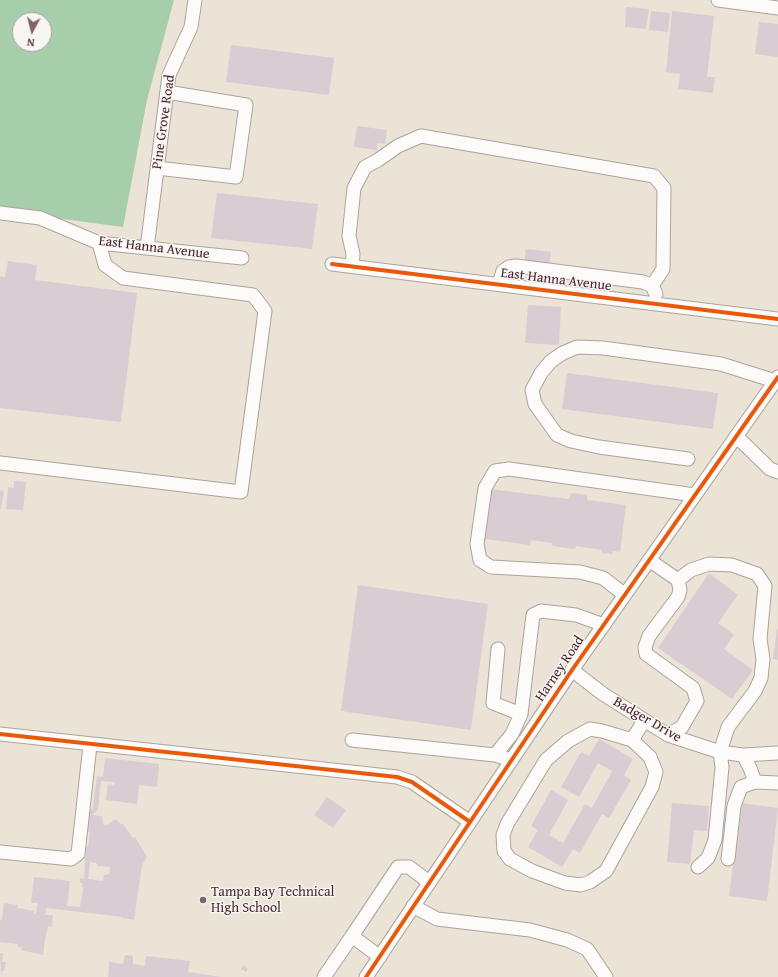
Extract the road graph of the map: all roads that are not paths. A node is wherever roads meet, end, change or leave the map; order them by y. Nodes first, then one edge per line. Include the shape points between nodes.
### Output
1 (195, 0) edge
2 (718, 0) edge
3 (778, 8) edge
4 (167, 92) junction
5 (157, 168) junction
6 (0, 213) edge
7 (99, 243) junction
8 (147, 248) junction
9 (242, 258) dead end
10 (332, 264) dead end
11 (352, 266) junction
12 (499, 284) junction
13 (652, 286) junction
14 (657, 304) junction
15 (778, 318) edge
16 (776, 379) edge
17 (736, 436) junction
18 (688, 459) dead end
19 (0, 463) edge
20 (778, 472) edge
21 (695, 495) junction
22 (649, 560) junction
23 (678, 580) junction
24 (625, 595) junction
25 (604, 625) junction
26 (498, 648) dead end
27 (572, 670) junction
28 (521, 714) junction
29 (644, 721) junction
30 (0, 734) edge
31 (668, 735) junction
32 (352, 740) dead end
33 (632, 740) junction
34 (90, 745) junction
35 (720, 752) junction
36 (778, 753) edge
37 (495, 755) junction
38 (743, 755) junction
39 (512, 760) junction
40 (755, 782) junction
41 (778, 783) edge
42 (470, 822) junction
43 (0, 852) edge
44 (728, 859) dead end
45 (698, 867) dead end
46 (429, 882) junction
47 (413, 906) junction
48 (352, 936) junction
49 (380, 956) junction
50 (324, 977) edge
51 (366, 977) edge
52 (606, 977) edge

1 - 4 street, Pine Grove Road via 191,27 169,75
2 - 3 street
4 - 5 street, Pine Grove Road
4 - 5 street via 246,105 236,177
5 - 8 street, Pine Grove Road
6 - 7 street, East Hanna Avenue via 40,218
7 - 8 street, East Hanna Avenue
7 - 19 street via 105,265 123,278 253,295 265,311 240,492
8 - 9 street, East Hanna Avenue
10 - 11 street, East Hanna Avenue
11 - 12 street, East Hanna Avenue
11 - 13 street via 353,254 349,236 354,188 365,167 398,146 421,136 654,176 664,188 663,269
12 - 13 street via 500,276 509,267 516,266 638,281
12 - 14 street, East Hanna Avenue
13 - 14 street via 656,292
14 - 15 street, East Hanna Avenue
16 - 17 street, Harney Road
16 - 18 street via 720,364 603,348 577,347 551,361 541,372 532,390 535,404 557,435 599,447
17 - 20 street via 770,469
17 - 21 street, Harney Road
21 - 22 street, Harney Road
21 - 24 street via 509,469 495,471 485,488 477,544 480,560 491,567 580,572 603,578
22 - 23 street
22 - 24 street, Harney Road
23 - 31 street via 678,597 649,636 645,647 646,654 693,688 697,701 682,727
23 - 35 street via 691,570 710,564 732,565 757,574 765,586 760,639 763,659 761,678 755,691 728,728
24 - 25 street, Harney Road
25 - 27 street, Harney Road
25 - 28 street via 576,615 542,611 533,615
26 - 28 street via 493,703
27 - 29 street, Badger Drive
27 - 39 street, Harney Road
28 - 37 street via 512,734
29 - 31 street, Badger Drive
29 - 33 street
30 - 34 street
31 - 35 street, Badger Drive
32 - 37 street
33 - 33 street via 590,729 568,741 546,760 507,824 503,835 504,851 510,859 532,871 565,883 581,885 606,871 652,787 656,772 650,757
34 - 42 street via 396,777 412,782
34 - 43 street via 78,854 71,860
35 - 38 street, Badger Drive
35 - 45 street via 722,767 715,840 708,858
36 - 38 street, Badger Drive
37 - 39 street
38 - 40 street
39 - 42 street, Harney Road
40 - 41 street
40 - 44 street via 742,787 734,806
42 - 46 street, Harney Road
46 - 47 street, Harney Road
46 - 48 street via 409,867 398,867
47 - 49 street, Harney Road
47 - 52 street via 437,919 530,930 567,940 587,949
48 - 49 street
48 - 50 street
49 - 51 street, Harney Road

